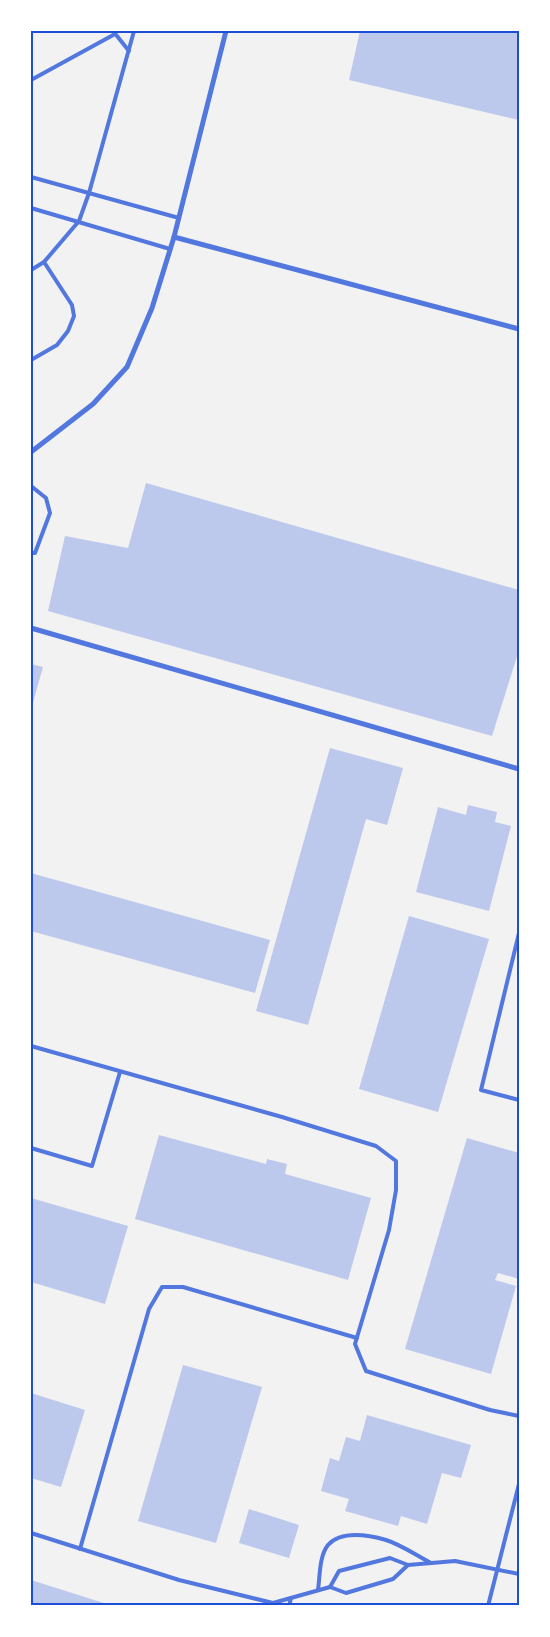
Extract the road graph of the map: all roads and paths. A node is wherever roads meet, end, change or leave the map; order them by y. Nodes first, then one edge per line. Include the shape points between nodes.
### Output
1 (134, 31) edge
2 (226, 31) edge
3 (114, 32) edge
4 (129, 51) junction
5 (31, 80) edge
6 (31, 177) edge
7 (89, 193) junction
8 (31, 208) edge
9 (179, 218) junction
10 (78, 222) junction
11 (174, 237) junction
12 (170, 249) junction
13 (44, 262) junction
14 (31, 270) edge
15 (519, 329) edge
16 (31, 360) edge
17 (31, 452) edge
18 (31, 486) edge
19 (31, 553) edge
20 (31, 628) edge
21 (519, 769) edge
22 (519, 933) edge
23 (31, 1046) edge
24 (120, 1072) junction
25 (519, 1100) edge
26 (31, 1148) edge
27 (357, 1338) junction
28 (519, 1416) edge
29 (519, 1484) edge
30 (31, 1533) edge
31 (80, 1548) junction
32 (431, 1563) junction
33 (408, 1565) junction
34 (498, 1569) junction
35 (519, 1574) edge
36 (330, 1587) junction
37 (318, 1590) junction
38 (291, 1598) junction
39 (289, 1606) edge
40 (488, 1606) edge

1 - 4 lane
2 - 9 street
3 - 4 lane
3 - 5 lane
4 - 7 lane
6 - 7 lane
7 - 9 lane
7 - 10 lane
8 - 10 lane
9 - 11 street
10 - 12 lane
10 - 13 lane
11 - 12 street
11 - 15 street
12 - 17 street via 152,308 127,367 93,404
13 - 14 lane
13 - 16 lane via 72,304 74,316 68,331 56,345
18 - 19 lane via 46,498 50,513 35,553
20 - 21 street
22 - 25 lane via 481,1090
23 - 24 lane
24 - 26 lane via 92,1166
24 - 27 lane via 376,1146 396,1161 396,1190 389,1230
27 - 28 lane via 355,1344 366,1371
27 - 31 lane via 183,1286 162,1287 150,1309
29 - 34 lane
30 - 31 lane
31 - 38 lane via 180,1580 272,1603
32 - 33 lane
32 - 34 lane via 455,1560
32 - 37 lane via 387,1540 359,1535 340,1537 328,1545 322,1556
33 - 36 lane via 393,1579 346,1593
33 - 36 lane via 390,1558 339,1571
34 - 35 lane
34 - 40 lane
36 - 37 lane
37 - 38 lane
38 - 39 lane

